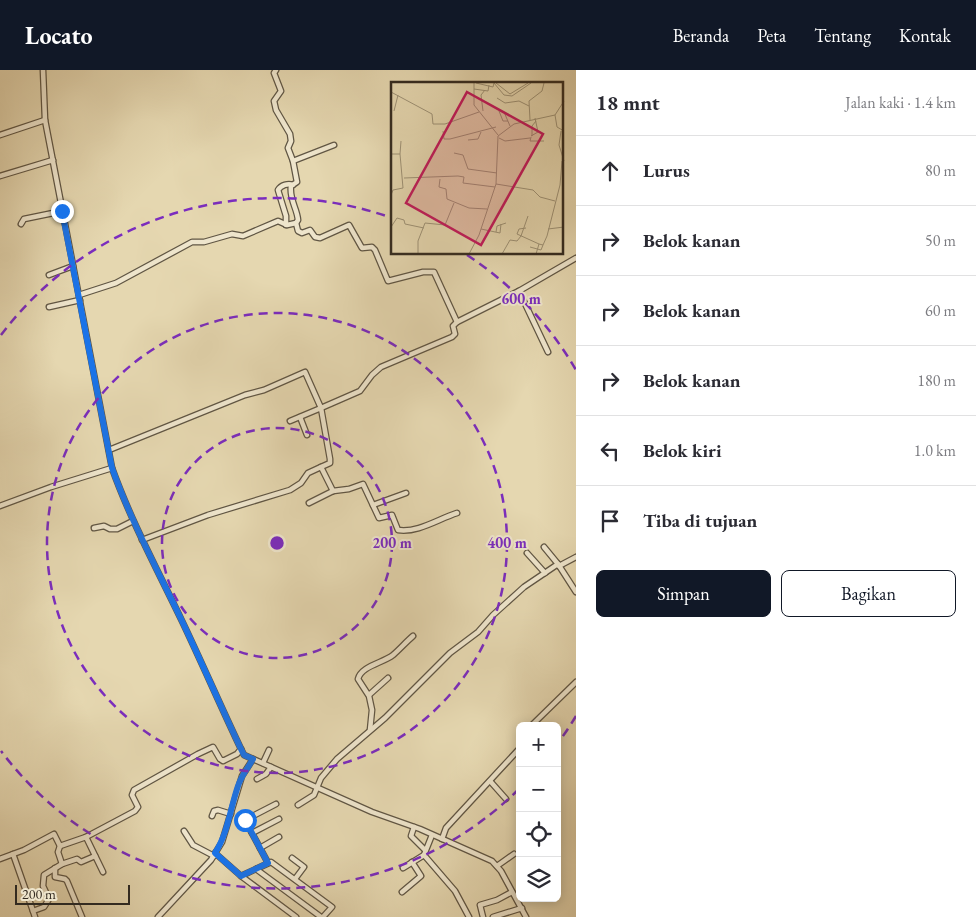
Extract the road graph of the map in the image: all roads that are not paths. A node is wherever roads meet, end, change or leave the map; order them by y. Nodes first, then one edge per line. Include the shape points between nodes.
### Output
1 (42, 70) edge
2 (276, 70) edge
3 (45, 120) junction
4 (0, 135) edge
5 (334, 145) dead end
6 (53, 160) junction
7 (293, 161) junction
8 (0, 176) edge
9 (294, 185) junction
10 (62, 211) junction
11 (296, 223) junction
12 (21, 224) dead end
13 (286, 225) junction
14 (576, 258) edge
15 (73, 266) junction
16 (49, 276) dead end
17 (519, 291) junction
18 (80, 297) junction
19 (49, 307) dead end
20 (457, 322) junction
21 (548, 352) dead end
22 (321, 408) junction
23 (300, 417) junction
24 (290, 421) dead end
25 (307, 435) dead end
26 (109, 450) junction
27 (321, 467) junction
28 (112, 468) junction
29 (333, 491) junction
30 (406, 493) dead end
31 (309, 503) dead end
32 (373, 505) junction
33 (0, 506) edge
34 (458, 513) dead end
35 (134, 521) junction
36 (94, 528) dead end
37 (142, 540) junction
38 (544, 547) dead end
39 (527, 553) dead end
40 (576, 557) edge
41 (558, 565) junction
42 (546, 573) junction
43 (576, 592) edge
44 (413, 636) dead end
45 (388, 678) dead end
46 (576, 682) edge
47 (368, 695) junction
48 (536, 722) edge
49 (370, 730) junction
50 (241, 749) junction
51 (269, 750) dead end
52 (516, 752) edge
53 (253, 759) junction
54 (263, 763) junction
55 (271, 767) junction
56 (257, 779) dead end
57 (490, 781) junction
58 (317, 788) junction
59 (506, 799) dead end
60 (276, 804) dead end
61 (298, 806) dead end
62 (230, 814) junction
63 (212, 816) dead end
64 (279, 819) dead end
65 (414, 827) junction
66 (184, 831) dead end
67 (252, 833) junction
68 (432, 835) junction
69 (86, 837) junction
70 (279, 837) dead end
71 (442, 839) junction
72 (60, 846) junction
73 (260, 848) junction
74 (424, 852) junction
75 (12, 854) junction
76 (514, 854) dead end
77 (214, 855) junction
78 (95, 856) junction
79 (292, 858) dead end
80 (0, 859) edge
81 (412, 862) junction
82 (268, 863) junction
83 (62, 864) junction
84 (430, 864) junction
85 (497, 866) junction
86 (55, 868) junction
87 (403, 868) dead end
88 (256, 869) junction
89 (103, 872) dead end
90 (420, 872) junction
91 (241, 876) junction
92 (295, 879) junction
93 (402, 892) dead end
94 (512, 892) junction
95 (522, 908) junction
96 (286, 909) junction
97 (33, 911) junction
98 (35, 917) edge
99 (82, 917) edge
100 (158, 917) edge
101 (291, 917) edge
102 (296, 917) edge
103 (322, 917) edge
104 (469, 917) edge
105 (483, 917) edge
106 (493, 917) edge
107 (526, 917) edge

1 - 3 street
2 - 7 street via 274,73 281,91 274,101 290,134 288,148
3 - 4 street
3 - 6 street
5 - 7 street
6 - 8 street
6 - 10 street
7 - 9 street via 297,180
9 - 11 street via 290,196 298,213
9 - 13 street via 285,184 278,190
10 - 12 street via 24,219
10 - 15 street
11 - 13 street
11 - 20 street via 298,232 310,230 317,238 350,225 362,248 372,247 375,250 388,281 434,272
13 - 18 street via 278,222 243,236 232,234 192,242 116,283
14 - 17 street
15 - 16 street
15 - 18 street
17 - 20 street
17 - 21 street
18 - 19 street
18 - 26 street
20 - 22 street via 453,326 455,334 452,337 381,368 360,391
22 - 23 street
22 - 26 street via 306,372
22 - 27 street via 330,463
23 - 24 street
23 - 25 street
26 - 28 street
27 - 29 street
27 - 37 street via 308,473 290,490 208,515
28 - 33 street
28 - 35 street
29 - 31 street
29 - 32 street via 362,483
30 - 32 street
32 - 34 street via 379,518 391,515 397,530 405,532
35 - 36 street via 118,529
35 - 37 street
37 - 50 street
38 - 41 street
39 - 42 street
40 - 41 street
41 - 42 street
41 - 43 street
42 - 49 street via 524,587 478,632 450,653
44 - 47 street via 391,656 360,673 358,679
45 - 47 street
46 - 48 street
47 - 49 street via 372,710
49 - 58 street via 337,759
50 - 53 street via 244,755
50 - 69 street via 223,761 211,747 141,785 132,793 138,809
51 - 54 street
52 - 57 street
53 - 54 street
53 - 62 street via 242,776
54 - 55 street
55 - 56 street
55 - 58 street
57 - 59 street
57 - 71 street via 446,828
58 - 61 street via 314,795
58 - 65 street
60 - 67 street via 245,820
62 - 63 street via 218,810
62 - 77 street via 222,842
64 - 67 street
65 - 68 street
65 - 74 street via 411,836
66 - 77 street via 193,845
67 - 73 street
68 - 71 street
68 - 74 street
69 - 72 street
69 - 78 street
70 - 73 street
71 - 85 street
72 - 75 street via 54,834
72 - 83 street via 58,852
73 - 82 street
74 - 81 street
74 - 84 street
75 - 80 street
75 - 97 street
76 - 85 street
77 - 91 street
77 - 100 street
78 - 83 street via 81,862 77,859
78 - 89 street
79 - 92 street via 304,868
81 - 87 street
81 - 90 street
82 - 88 street
82 - 92 street via 273,863
83 - 86 street
84 - 90 street
84 - 104 street via 455,891
85 - 94 street
86 - 97 street via 43,879 48,903
86 - 99 street via 55,877 65,879
88 - 91 street
88 - 103 street
90 - 93 street via 422,875
91 - 96 street
92 - 103 street via 332,907
94 - 95 street
94 - 105 street via 480,905
95 - 106 street
95 - 107 street
96 - 101 street
96 - 102 street
97 - 98 street

